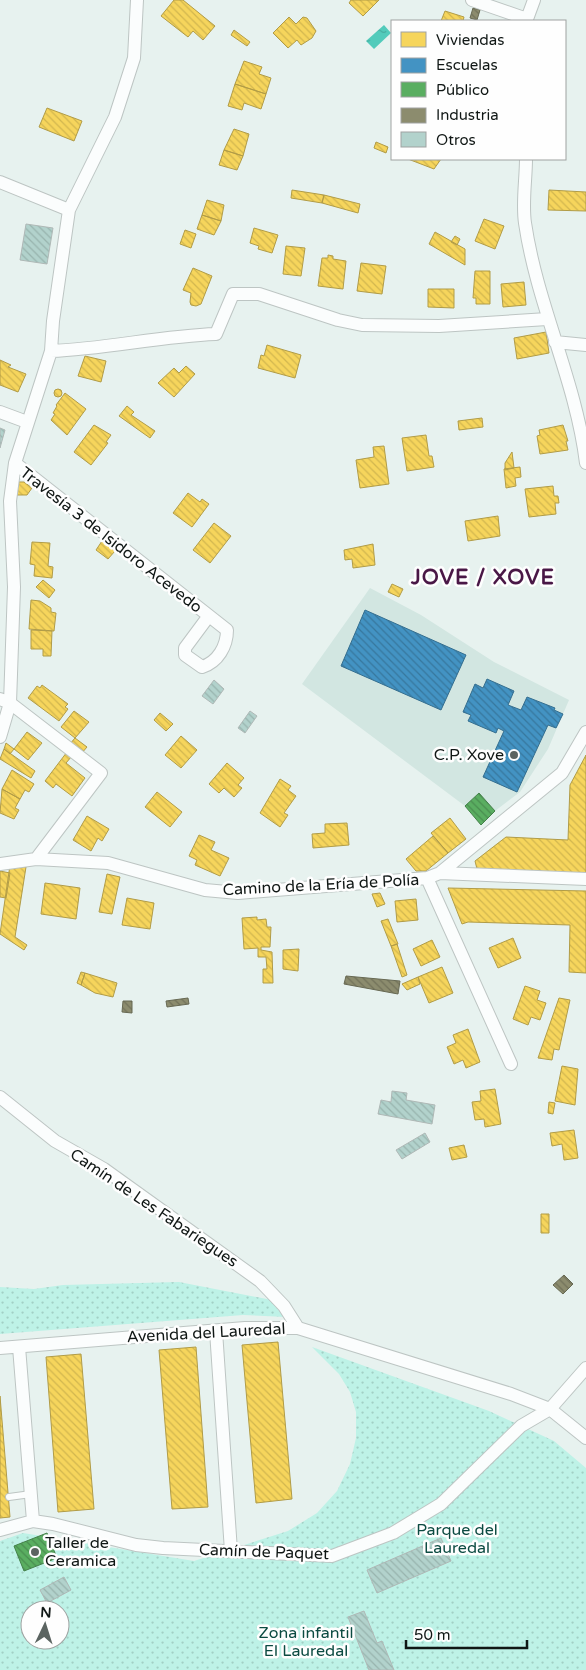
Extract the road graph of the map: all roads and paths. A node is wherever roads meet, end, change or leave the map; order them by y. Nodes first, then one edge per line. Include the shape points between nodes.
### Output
1 (138, 0) edge
2 (472, 0) edge
3 (534, 0) edge
4 (527, 20) edge
5 (526, 160) edge
6 (0, 182) edge
7 (69, 210) junction
8 (547, 319) junction
9 (555, 342) junction
10 (586, 345) edge
11 (51, 351) junction
12 (0, 412) edge
13 (27, 422) junction
14 (586, 463) edge
15 (15, 464) junction
16 (208, 617) dead end
17 (5, 701) edge
18 (586, 732) edge
19 (0, 737) edge
20 (36, 859) junction
21 (0, 864) edge
22 (440, 873) junction
23 (427, 878) junction
24 (586, 880) edge
25 (511, 1064) dead end
26 (0, 1097) edge
27 (298, 1328) junction
28 (216, 1331) junction
29 (19, 1347) junction
30 (0, 1348) edge
31 (586, 1368) edge
32 (550, 1409) junction
33 (586, 1438) edge
34 (30, 1494) junction
35 (9, 1497) dead end
36 (33, 1521) junction
37 (0, 1530) edge
38 (231, 1552) junction

1 - 7 street via 134,58 115,117
2 - 4 street
3 - 4 street
5 - 8 street via 524,222
6 - 7 street
7 - 11 street
8 - 9 street
8 - 11 street via 439,326 362,325 259,294 233,294 216,334
9 - 10 street
9 - 14 street via 573,398
11 - 13 street
12 - 13 street
13 - 15 street
15 - 16 street, Travesía 3 de Isidoro Acevedo
15 - 17 street via 10,501 14,588
17 - 19 street
17 - 20 street via 100,772
18 - 22 street, Camino de la Ería de Polía via 562,773
20 - 21 street, Camino de la Ería de Polía
20 - 23 street, Camino de la Ería de Polía via 108,863 205,890 238,893
22 - 23 street, Camino de la Ería de Polía
22 - 24 street
23 - 25 street
26 - 27 street, Camín de Les Fabariegues via 55,1141 104,1169 260,1280 284,1306
27 - 28 street, Avenida del Lauredal
27 - 32 street, Avenida del Lauredal
28 - 29 street, Avenida del Lauredal
28 - 38 street
29 - 30 street, Avenida del Lauredal
29 - 34 street
31 - 32 street, Camín de Paquet
32 - 33 street, Avenida del Lauredal
32 - 38 street, Camín de Paquet via 521,1426 441,1504 393,1533 332,1556
34 - 35 lane
34 - 36 street
36 - 37 street, Camín de Paquet
36 - 38 street, Camín de Paquet via 136,1545

